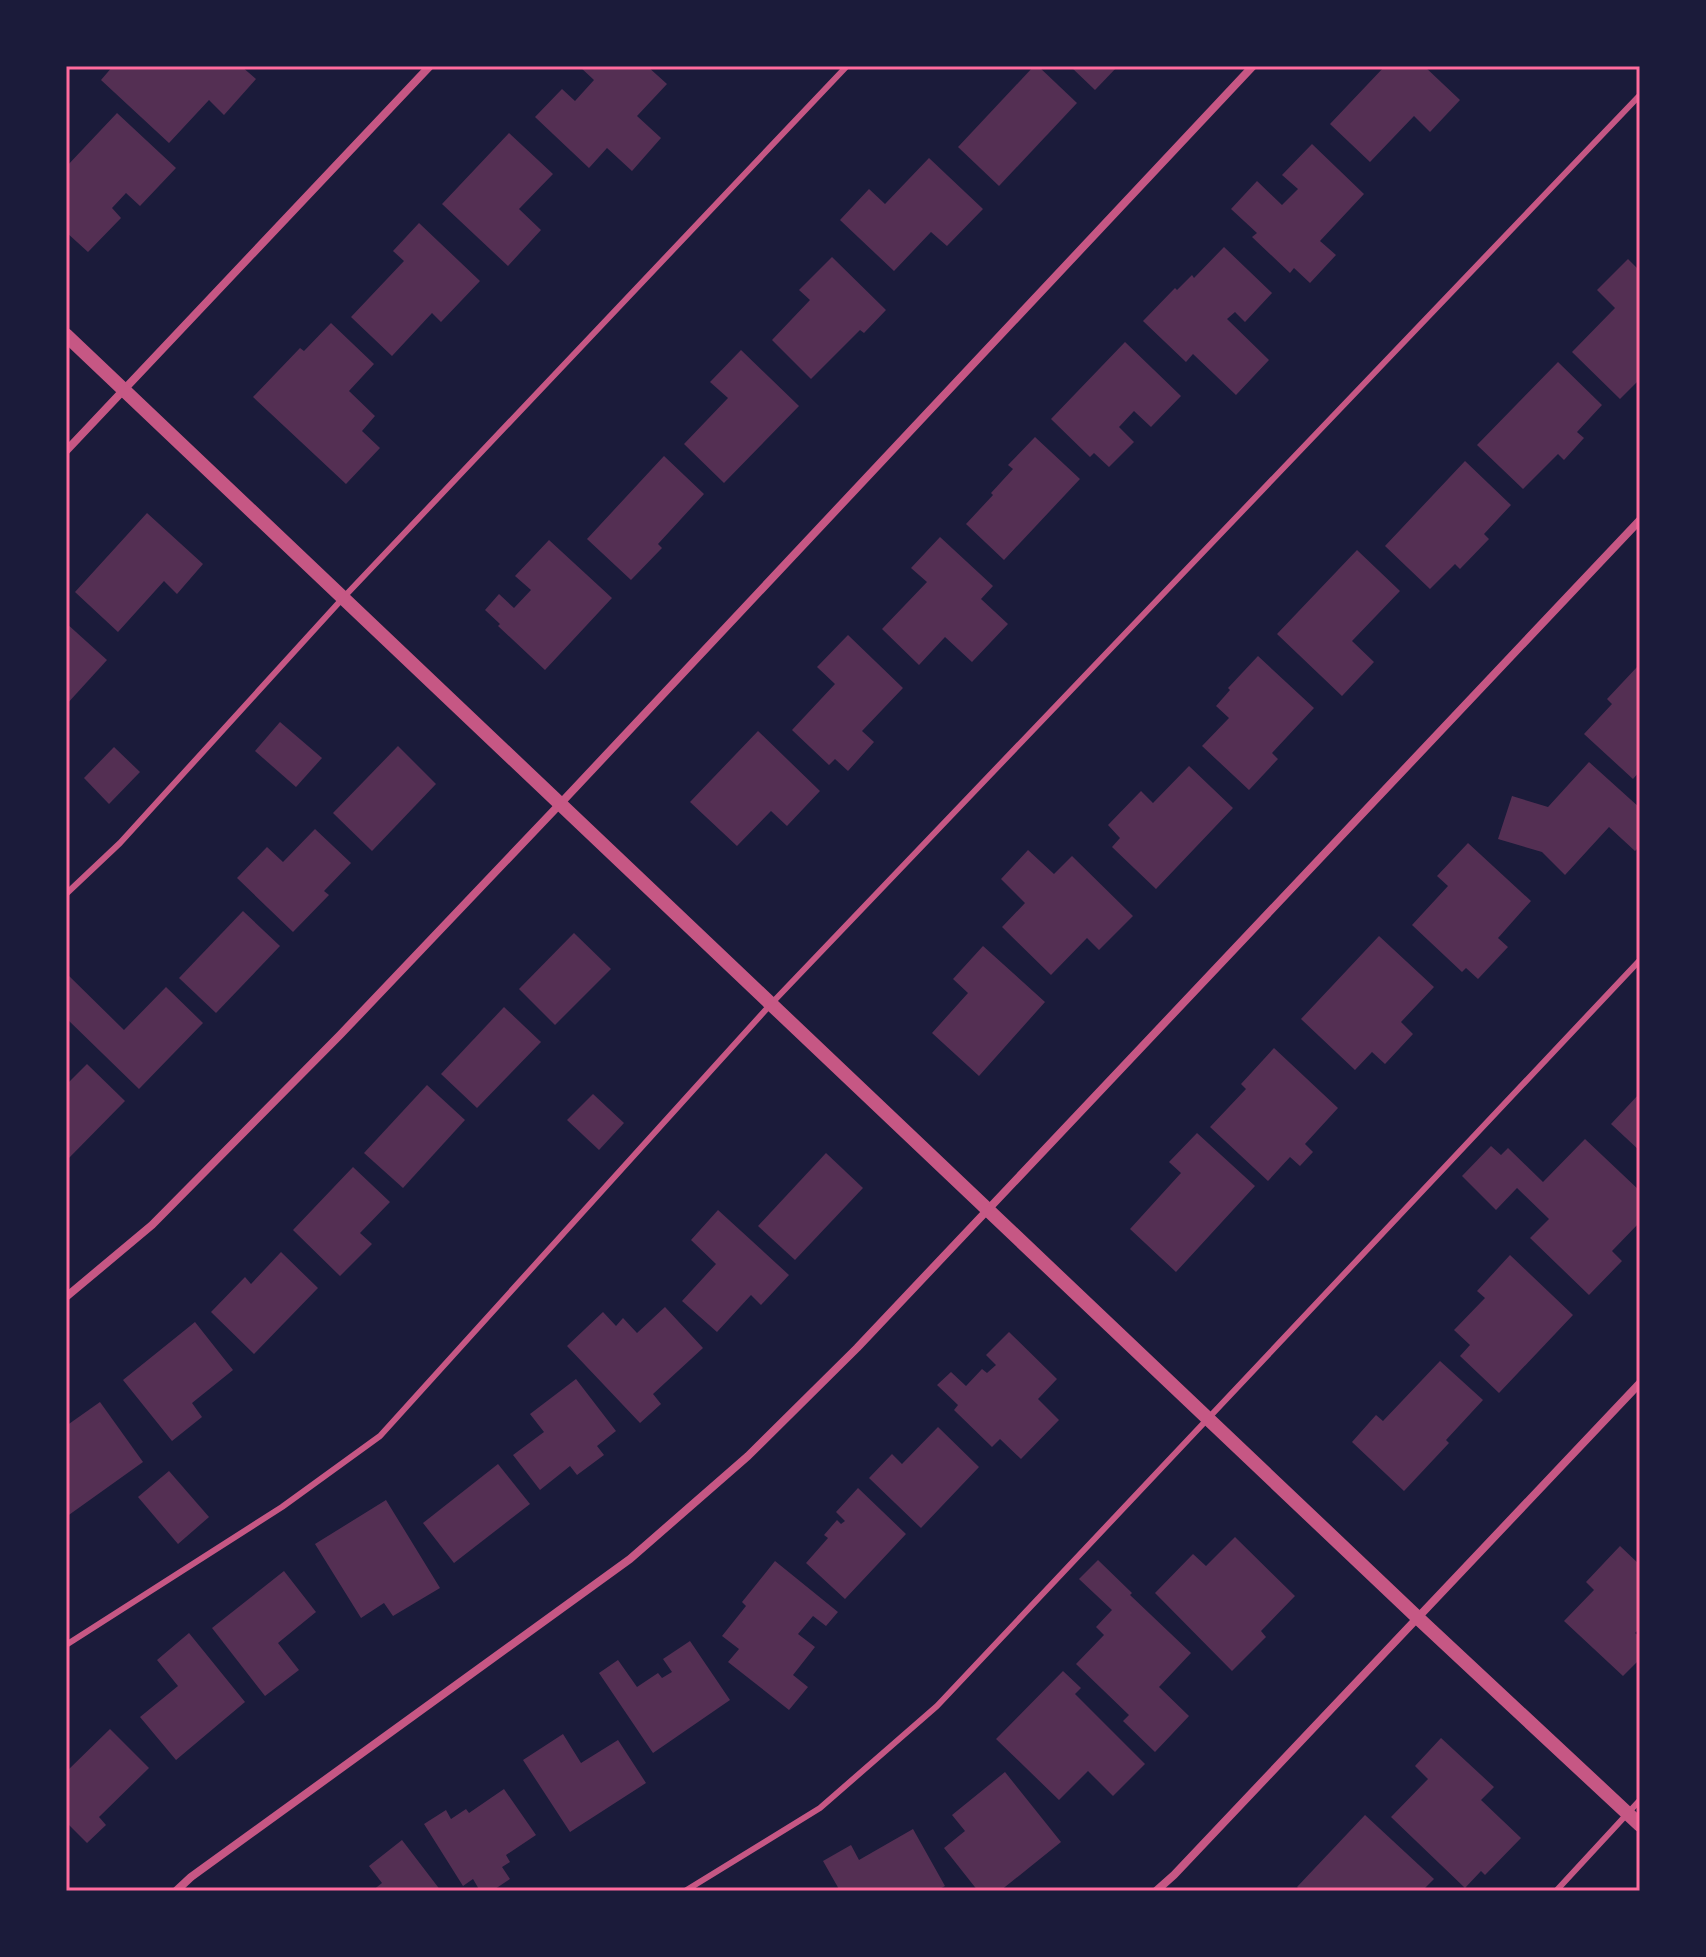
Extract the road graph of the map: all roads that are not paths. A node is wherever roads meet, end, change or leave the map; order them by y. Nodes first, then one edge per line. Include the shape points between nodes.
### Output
1 (430, 66) edge
2 (847, 66) edge
3 (1253, 66) edge
4 (1640, 95) edge
5 (66, 335) edge
6 (123, 390) junction
7 (66, 451) edge
8 (1640, 520) edge
9 (343, 598) junction
10 (560, 804) junction
11 (66, 894) edge
12 (1640, 960) edge
13 (771, 1004) junction
14 (988, 1209) junction
15 (66, 1297) edge
16 (1640, 1383) edge
17 (1208, 1418) junction
18 (1418, 1618) junction
19 (66, 1645) edge
20 (1640, 1800) edge
21 (1627, 1814) junction
22 (1640, 1825) edge
23 (176, 1891) edge
24 (685, 1891) edge
25 (1156, 1891) edge
26 (1556, 1891) edge

1 - 6 street
2 - 9 lane
3 - 10 street
4 - 13 lane
5 - 6 street
6 - 7 street
6 - 9 street
8 - 14 street
9 - 10 street
9 - 11 lane via 120,843
10 - 13 street
10 - 15 street via 152,1225
12 - 17 lane
13 - 14 street
13 - 19 lane via 380,1436 282,1507
14 - 17 street
14 - 23 street via 748,1456 630,1559
16 - 18 street
17 - 18 street
17 - 24 lane via 937,1706 820,1808
18 - 21 street
18 - 25 street
20 - 21 lane
21 - 22 street
21 - 26 lane

